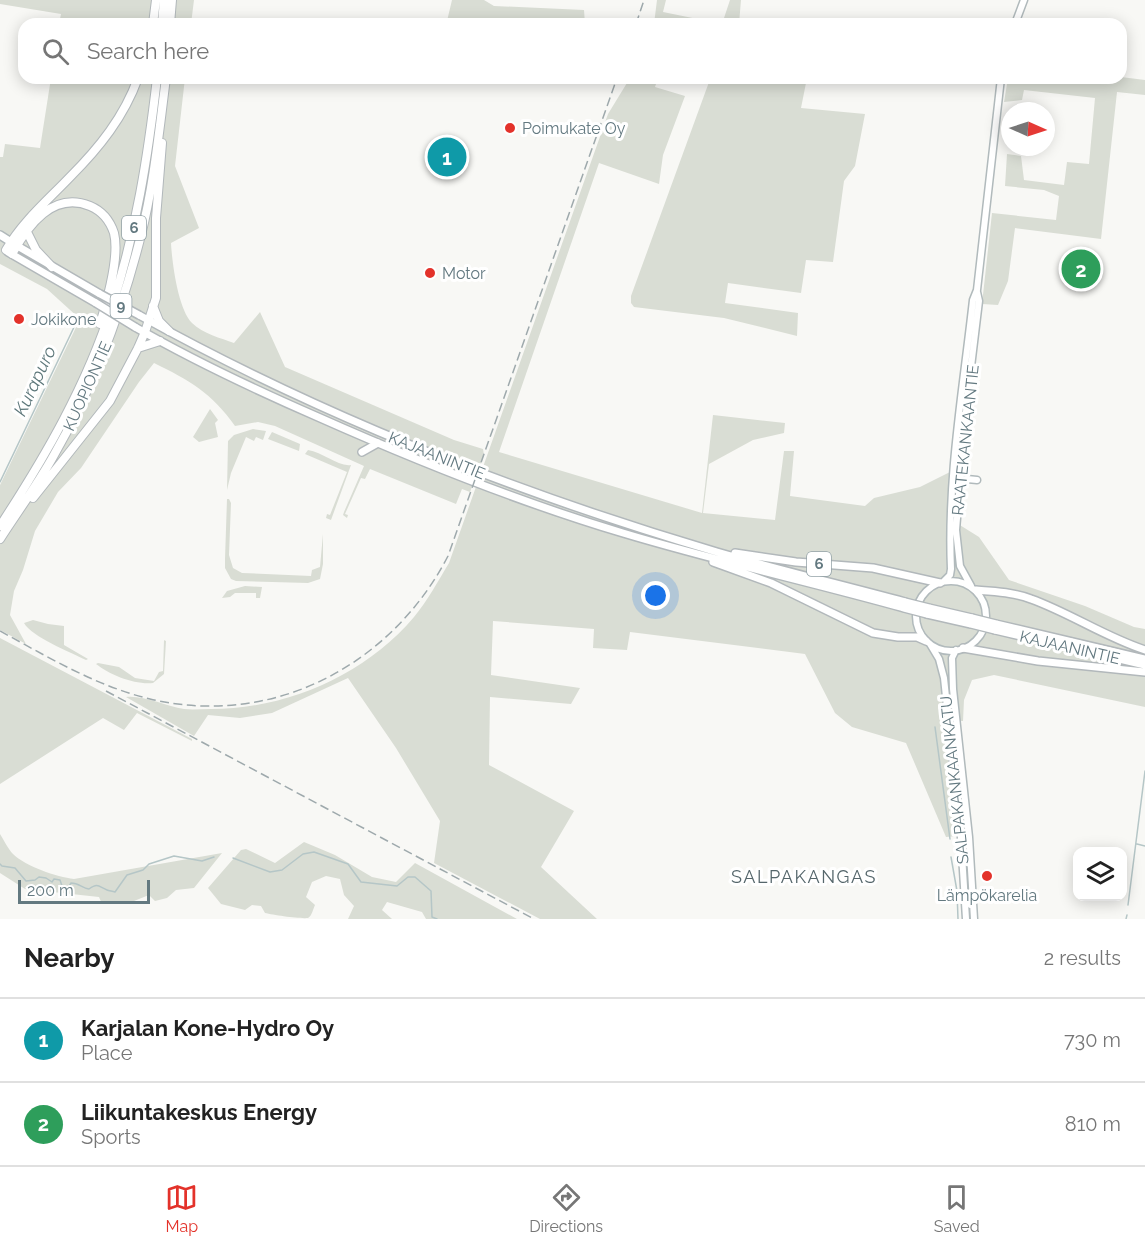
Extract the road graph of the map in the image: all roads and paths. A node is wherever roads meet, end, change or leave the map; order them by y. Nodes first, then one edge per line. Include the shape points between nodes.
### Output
1 (156, 0) edge
2 (164, 0) edge
3 (172, 0) edge
4 (1024, 0) edge
5 (154, 18) edge
6 (162, 18) edge
7 (170, 18) edge
8 (1017, 18) edge
9 (135, 84) edge
10 (156, 84) edge
11 (165, 84) edge
12 (166, 84) edge
13 (1000, 84) edge
14 (27, 232) junction
15 (0, 235) edge
16 (14, 244) junction
17 (6, 251) edge
18 (52, 267) junction
19 (977, 290) junction
20 (153, 306) junction
21 (147, 320) junction
22 (169, 331) junction
23 (145, 332) junction
24 (160, 340) junction
25 (138, 348) junction
26 (86, 371) junction
27 (378, 443) junction
28 (362, 452) dead end
29 (977, 480) dead end
30 (959, 484) junction
31 (17, 514) junction
32 (0, 525) edge
33 (0, 539) edge
34 (698, 545) junction
35 (689, 551) junction
36 (942, 582) junction
37 (974, 588) junction
38 (905, 605) junction
39 (995, 627) junction
40 (928, 643) junction
41 (960, 649) junction
42 (1145, 650) edge
43 (1145, 659) edge
44 (1145, 665) edge
45 (1145, 672) edge
46 (966, 919) edge
47 (974, 919) edge

1 - 5 highway
2 - 6 highway
3 - 7 highway
4 - 8 main road
9 - 16 highway via 105,139 25,222
10 - 26 highway, KUOPIONTIE / 6 via 147,163 132,233 111,308
11 - 31 highway, KUOPIONTIE / 9 via 148,203 119,310 75,416
12 - 20 highway
13 - 19 main road, RAATEKANKAANTIE
14 - 16 highway, 6
14 - 18 highway, 6 via 36,250
14 - 26 highway, 6 via 44,212 74,202 103,214 111,226 116,244 114,261
15 - 16 main road, KAJAANINTIE
16 - 17 highway
16 - 18 main road, KAJAANINTIE / 6
17 - 23 main road, KAJAANINTIE / 6, bridge
18 - 21 main road, KAJAANINTIE / 6, bridge
19 - 30 main road, RAATEKANKAANTIE via 979,301
19 - 36 main road, RAATEKANKAANTIE via 953,470 951,569
20 - 21 highway
20 - 22 highway via 159,321
21 - 22 main road, KAJAANINTIE / 6
21 - 23 highway
22 - 34 main road, KAJAANINTIE / 6 via 349,419 459,465
23 - 24 main road, KAJAANINTIE / 6
23 - 25 highway
24 - 25 highway
24 - 27 main road, KAJAANINTIE / 6 via 249,386
25 - 31 highway via 110,401
26 - 32 highway, KUOPIONTIE / 6 via 46,452
27 - 28 main road
27 - 35 main road, KAJAANINTIE / 6 via 561,512
29 - 30 main road via 967,479
30 - 37 main road, RAATEKANKAANTIE via 958,558
31 - 33 highway, KUOPIONTIE
34 - 36 main road, 6 via 796,562 873,568
34 - 38 main road, KAJAANINTIE / 6
35 - 38 main road, KAJAANINTIE / 6
35 - 40 main road via 695,557 771,583 873,633 917,637
36 - 37 main road via 956,581
36 - 40 main road via 924,594 916,606 916,625
37 - 41 main road via 984,602 985,624 979,636
37 - 42 main road via 1030,598
38 - 39 main road, 6, bridge
39 - 43 main road, KAJAANINTIE / 6
39 - 44 main road, KAJAANINTIE / 6
40 - 41 main road via 943,650
40 - 46 main road, SALPAKANKAANKATU via 939,658 944,678
41 - 45 main road
41 - 47 main road, SALPAKANKAANKATU via 952,658 953,689

